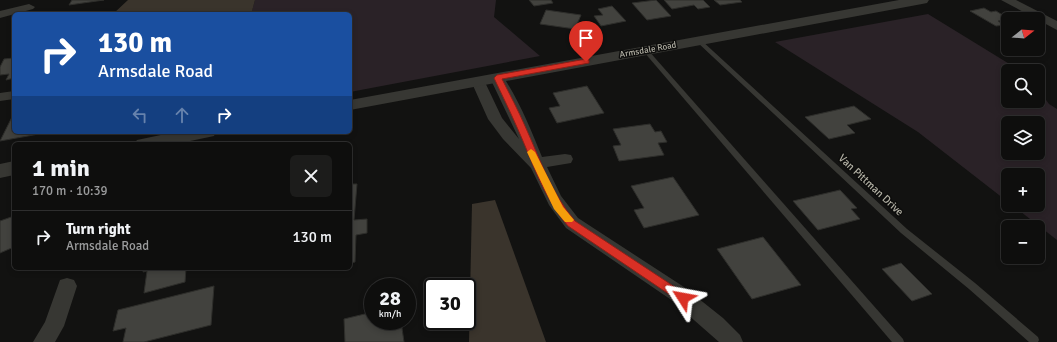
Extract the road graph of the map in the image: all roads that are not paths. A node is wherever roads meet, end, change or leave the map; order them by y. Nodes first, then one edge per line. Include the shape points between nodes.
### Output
1 (922, 0) edge
2 (1007, 0) edge
3 (29, 7) dead end
4 (0, 15) edge
5 (1057, 26) edge
6 (699, 41) junction
7 (646, 51) junction
8 (497, 78) junction
9 (478, 81) junction
10 (12, 95) edge
11 (0, 97) edge
12 (352, 105) edge
13 (196, 134) edge
14 (154, 142) edge
15 (565, 159) dead end
16 (535, 164) junction
17 (12, 168) edge
18 (0, 171) edge
19 (67, 286) dead end
20 (1034, 340) dead end
21 (43, 342) edge
22 (733, 342) edge
23 (899, 342) edge

1 - 6 street, Armsdale Road
2 - 5 street
3 - 4 street
6 - 7 street, Armsdale Road
6 - 20 lane, Van Pittman Drive via 904,231
7 - 8 street, Armsdale Road
7 - 23 lane
8 - 9 street, Armsdale Road
8 - 16 street via 521,126
9 - 12 street, Armsdale Road
9 - 16 street via 495,119
10 - 11 street
13 - 14 street
15 - 16 street
16 - 22 street via 559,209 572,223 696,306
17 - 18 street
19 - 21 street via 54,326

